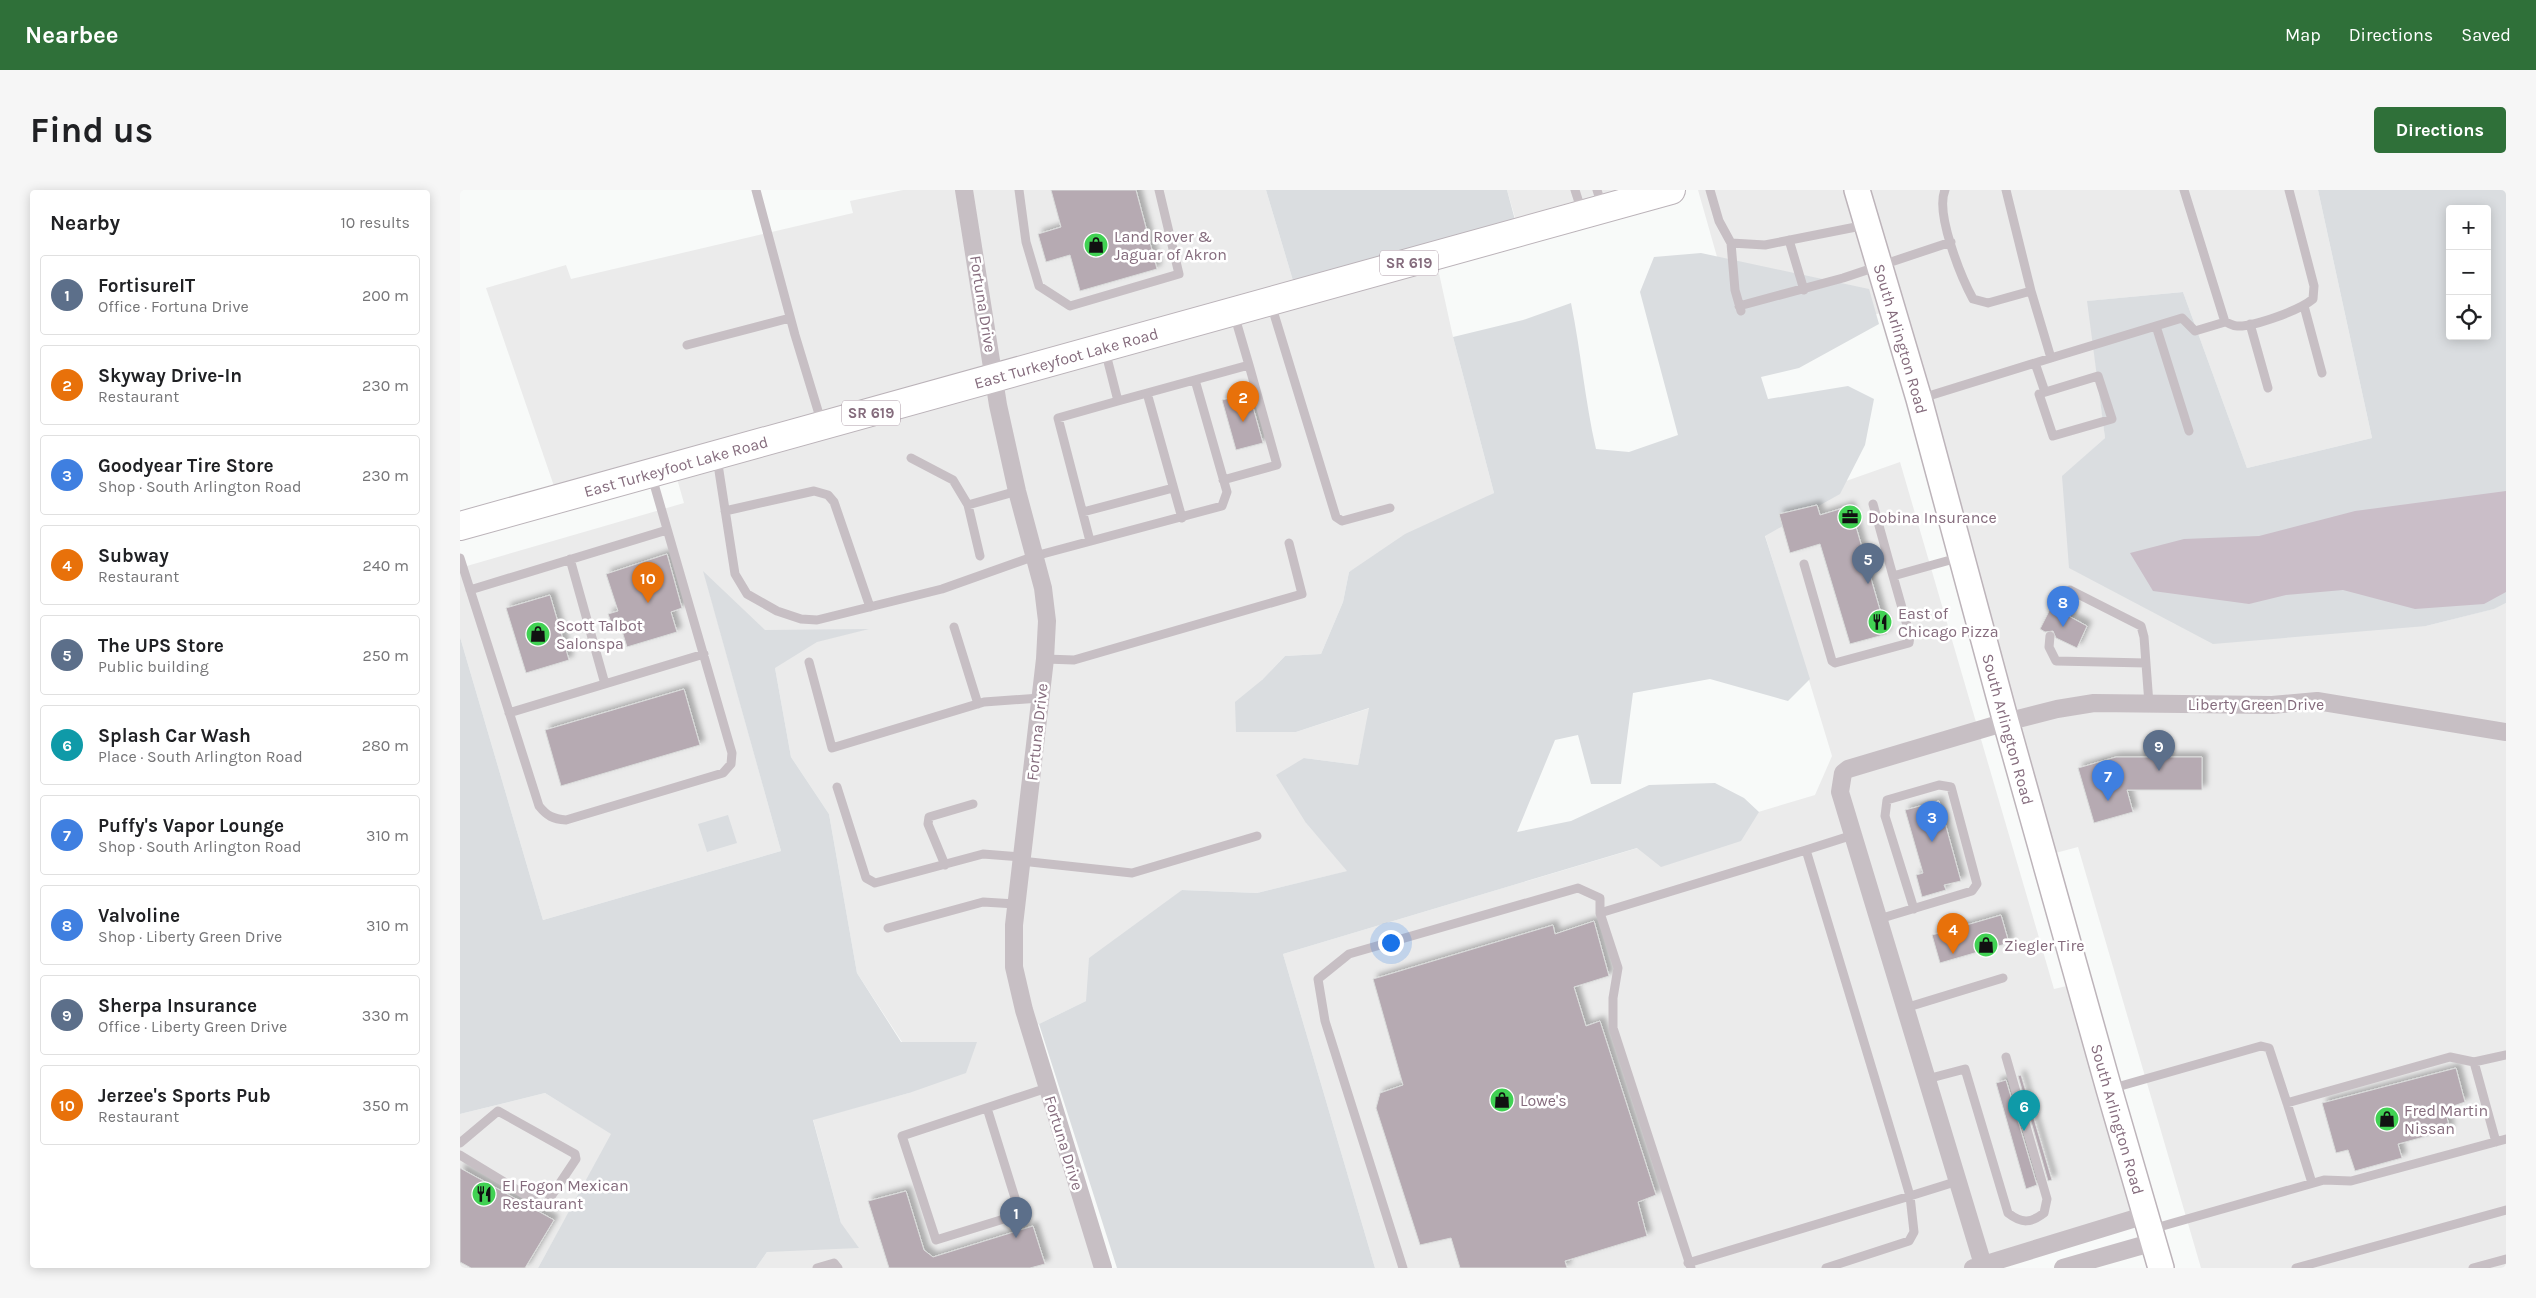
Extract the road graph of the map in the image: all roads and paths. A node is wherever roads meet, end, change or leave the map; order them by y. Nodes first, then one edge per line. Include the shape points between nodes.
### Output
1 (756, 190) edge
2 (964, 190) edge
3 (1019, 190) edge
4 (1159, 190) edge
5 (1710, 190) edge
6 (1856, 190) edge
7 (1945, 190) edge
8 (2006, 190) edge
9 (2184, 190) edge
10 (2289, 190) edge
11 (1663, 191) edge
12 (1628, 196) edge
13 (1589, 201) edge
14 (1867, 225) junction
15 (1790, 240) junction
16 (1951, 242) junction
17 (1731, 243) junction
18 (1878, 265) junction
19 (1804, 290) junction
20 (2031, 291) junction
21 (1270, 301) junction
22 (2304, 306) junction
23 (1233, 311) junction
24 (790, 318) junction
25 (2225, 322) junction
26 (2250, 324) junction
27 (2156, 326) junction
28 (687, 345) dead end
29 (1104, 347) junction
30 (2051, 358) junction
31 (2035, 363) junction
32 (1249, 365) junction
33 (2322, 373) dead end
34 (994, 379) junction
35 (1194, 380) junction
36 (2268, 388) dead end
37 (2045, 392) junction
38 (1147, 393) junction
39 (1919, 399) junction
40 (1118, 401) junction
41 (823, 426) junction
42 (2188, 430) dead end
43 (717, 455) junction
44 (911, 458) dead end
45 (651, 474) junction
46 (1224, 480) junction
47 (1173, 488) junction
48 (1017, 491) junction
49 (1873, 504) dead end
50 (968, 505) junction
51 (1390, 508) dead end
52 (725, 511) junction
53 (1083, 512) junction
54 (1182, 518) junction
55 (460, 526) edge
56 (667, 530) junction
57 (1090, 541) junction
58 (1289, 543) dead end
59 (980, 556) dead end
60 (1035, 556) junction
61 (1961, 557) junction
62 (460, 558) edge
63 (570, 559) junction
64 (1804, 564) dead end
65 (1893, 576) junction
66 (470, 590) junction
67 (870, 607) junction
68 (2062, 609) dead end
69 (954, 627) dead end
70 (2050, 636) dead end
71 (704, 654) junction
72 (1044, 659) junction
73 (809, 662) dead end
74 (2146, 663) junction
75 (605, 684) junction
76 (1040, 698) junction
77 (978, 704) junction
78 (2148, 704) junction
79 (509, 713) junction
80 (2006, 722) junction
81 (2506, 732) edge
82 (837, 787) dead end
83 (973, 804) dead end
84 (1853, 835) junction
85 (1257, 836) dead end
86 (1806, 850) junction
87 (1022, 859) junction
88 (945, 865) junction
89 (1016, 904) junction
90 (1914, 909) junction
91 (1600, 913) junction
92 (1879, 919) junction
93 (888, 928) dead end
94 (2003, 978) dead end
95 (1906, 1008) junction
96 (2506, 1055) edge
97 (2006, 1057) dead end
98 (2474, 1062) junction
99 (1927, 1079) junction
100 (1048, 1088) junction
101 (2109, 1089) junction
102 (2286, 1103) junction
103 (987, 1108) junction
104 (2506, 1139) edge
105 (2496, 1142) junction
106 (460, 1144) edge
107 (460, 1155) edge
108 (1958, 1182) junction
109 (2312, 1183) junction
110 (1910, 1196) junction
111 (2506, 1210) edge
112 (2150, 1229) junction
113 (2506, 1259) edge
114 (1689, 1265) edge
115 (1980, 1267) edge
116 (818, 1268) edge
117 (838, 1268) edge
118 (1103, 1268) edge
119 (1403, 1268) edge
120 (1826, 1268) edge
121 (2063, 1268) edge
122 (2161, 1268) edge
123 (2296, 1268) edge
124 (2473, 1268) edge

1 - 24 lane
2 - 34 street, Fortuna Drive
3 - 4 lane via 1026,242 1039,286 1070,306 1179,274
5 - 17 lane via 1719,221
6 - 14 main road, South Arlington Road
7 - 16 lane via 1941,205
8 - 20 lane
9 - 25 lane
10 - 22 lane via 2314,286 2312,299
11 - 12 main road, East Turkeyfoot Lake Road / SR 619
12 - 13 main road, East Turkeyfoot Lake Road / SR 619
13 - 21 main road, East Turkeyfoot Lake Road / SR 619
14 - 15 lane
14 - 18 main road, South Arlington Road
15 - 17 lane via 1765,245
15 - 19 lane
16 - 18 lane
16 - 20 lane via 1973,299 1988,303
17 - 19 lane via 1740,309
18 - 19 lane
18 - 39 main road, South Arlington Road
20 - 30 lane
21 - 23 main road, East Turkeyfoot Lake Road / SR 619
21 - 51 lane via 1336,518 1342,520
22 - 26 lane
22 - 33 lane
23 - 29 main road, East Turkeyfoot Lake Road / SR 619
23 - 32 lane
24 - 28 lane
24 - 41 lane
25 - 26 lane via 2236,326
25 - 27 lane via 2195,331 2182,318
26 - 36 lane
27 - 30 lane
27 - 42 lane
29 - 34 main road, East Turkeyfoot Lake Road / SR 619
29 - 40 lane
30 - 31 lane
31 - 37 lane
31 - 39 lane
32 - 35 lane
32 - 46 lane via 1277,465
34 - 41 main road, East Turkeyfoot Lake Road / SR 619
34 - 48 street, Fortuna Drive
35 - 38 lane
35 - 46 lane
37 - 37 lane via 2040,394 2053,436 2112,419 2098,376
38 - 40 lane
38 - 47 lane
39 - 61 main road, South Arlington Road
40 - 53 lane via 1058,418
41 - 43 main road, East Turkeyfoot Lake Road / SR 619
43 - 45 main road, East Turkeyfoot Lake Road / SR 619
43 - 52 lane
44 - 50 lane via 952,480
45 - 55 main road, East Turkeyfoot Lake Road / SR 619
45 - 56 lane
46 - 54 lane via 1227,492 1222,506
47 - 53 lane
47 - 54 lane
48 - 50 lane
48 - 60 street, Fortuna Drive
49 - 65 lane
50 - 59 lane
52 - 67 lane via 735,574 747,594 777,611 801,619 817,620
52 - 67 lane via 814,491 828,495 834,502
53 - 57 lane
54 - 57 lane
56 - 63 lane
56 - 71 lane
57 - 60 lane
58 - 72 lane via 1302,594 1074,660
60 - 67 lane via 942,589
60 - 72 street, Fortuna Drive via 1044,588 1047,621
61 - 65 lane
61 - 80 main road, South Arlington Road
62 - 66 lane
63 - 66 lane
63 - 75 lane
64 - 65 lane via 1835,663 1909,643 1910,636
66 - 79 lane
68 - 74 lane via 2070,590 2141,626
69 - 77 lane
70 - 74 lane via 2049,647 2056,661
71 - 75 lane
71 - 79 lane via 732,753 731,764 723,772 566,820 555,820 539,806
72 - 76 street, Fortuna Drive
73 - 77 lane via 832,748
74 - 78 lane
75 - 79 lane
76 - 77 lane
76 - 87 street, Fortuna Drive
78 - 80 street, Liberty Green Drive via 2094,703
78 - 81 street, Liberty Green Drive via 2272,705 2317,701
80 - 84 street, Liberty Green Drive via 1848,769 1843,773 1840,792
80 - 101 main road, South Arlington Road
82 - 88 lane via 866,878 875,883
83 - 88 lane via 930,817 928,824
84 - 86 lane
84 - 92 street
85 - 87 lane via 1132,873
86 - 91 lane
86 - 110 lane
87 - 88 lane via 983,854
87 - 89 street, Fortuna Drive
89 - 93 lane via 983,902
89 - 100 street, Fortuna Drive via 1013,938 1016,975
90 - 90 lane via 1972,891 1976,884 1951,787 1939,785 1887,800 1886,816
90 - 92 lane
91 - 114 lane via 1618,968 1613,1028
91 - 119 lane via 1600,898 1578,888 1350,954 1318,978 1325,1020
92 - 95 street
94 - 95 lane
95 - 99 street
96 - 98 lane
97 - 99 lane via 2047,1199 2044,1213 2033,1222 2018,1221 2008,1213 1965,1069
98 - 102 lane via 2450,1058
98 - 105 lane
99 - 108 street
100 - 103 lane
100 - 118 street, Fortuna Drive
101 - 102 lane via 2261,1046 2269,1048
101 - 112 main road, South Arlington Road
102 - 109 lane
103 - 103 lane via 902,1136 936,1240 1020,1214
104 - 105 lane
105 - 109 lane via 2351,1181
106 - 107 lane via 498,1111 575,1154 576,1159 546,1204 540,1204
108 - 110 lane
108 - 115 street
109 - 112 lane
110 - 114 lane
110 - 120 lane via 1914,1232 1909,1241
111 - 123 lane
112 - 115 street
112 - 121 street
112 - 122 main road, South Arlington Road
113 - 124 lane
116 - 117 lane via 834,1263

